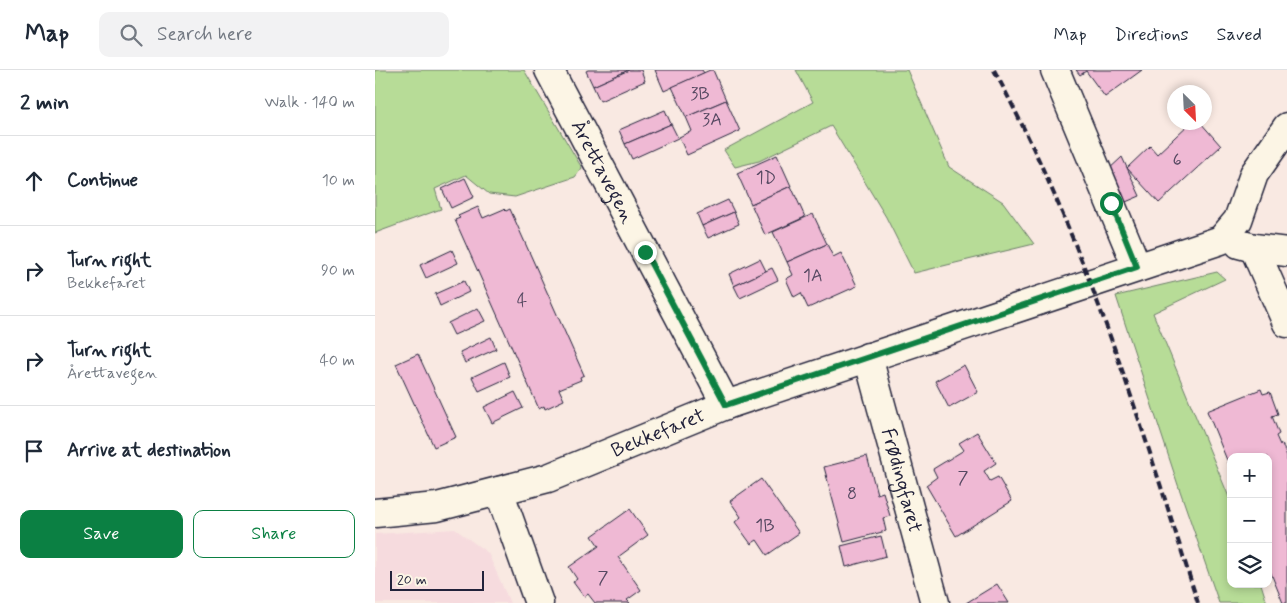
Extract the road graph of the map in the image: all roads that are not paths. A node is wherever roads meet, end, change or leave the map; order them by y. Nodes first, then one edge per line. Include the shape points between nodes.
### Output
1 (549, 70) edge
2 (1055, 70) edge
3 (1287, 127) edge
4 (1221, 240) junction
5 (1254, 248) junction
6 (1287, 252) edge
7 (1137, 267) junction
8 (1287, 323) edge
9 (868, 357) junction
10 (726, 405) junction
11 (499, 490) junction
12 (375, 513) edge
13 (539, 603) edge
14 (935, 603) edge

1 - 10 street, Årettavegen
2 - 7 street
3 - 4 street via 1254,174 1238,220
4 - 5 street
4 - 7 street, Bekkefaret
5 - 6 street
5 - 8 street
7 - 9 street, Bekkefaret
9 - 10 street, Bekkefaret
9 - 14 street, Frødingfaret
10 - 11 street, Bekkefaret via 548,478
11 - 12 street, Bekkefaret via 437,507
11 - 13 street

